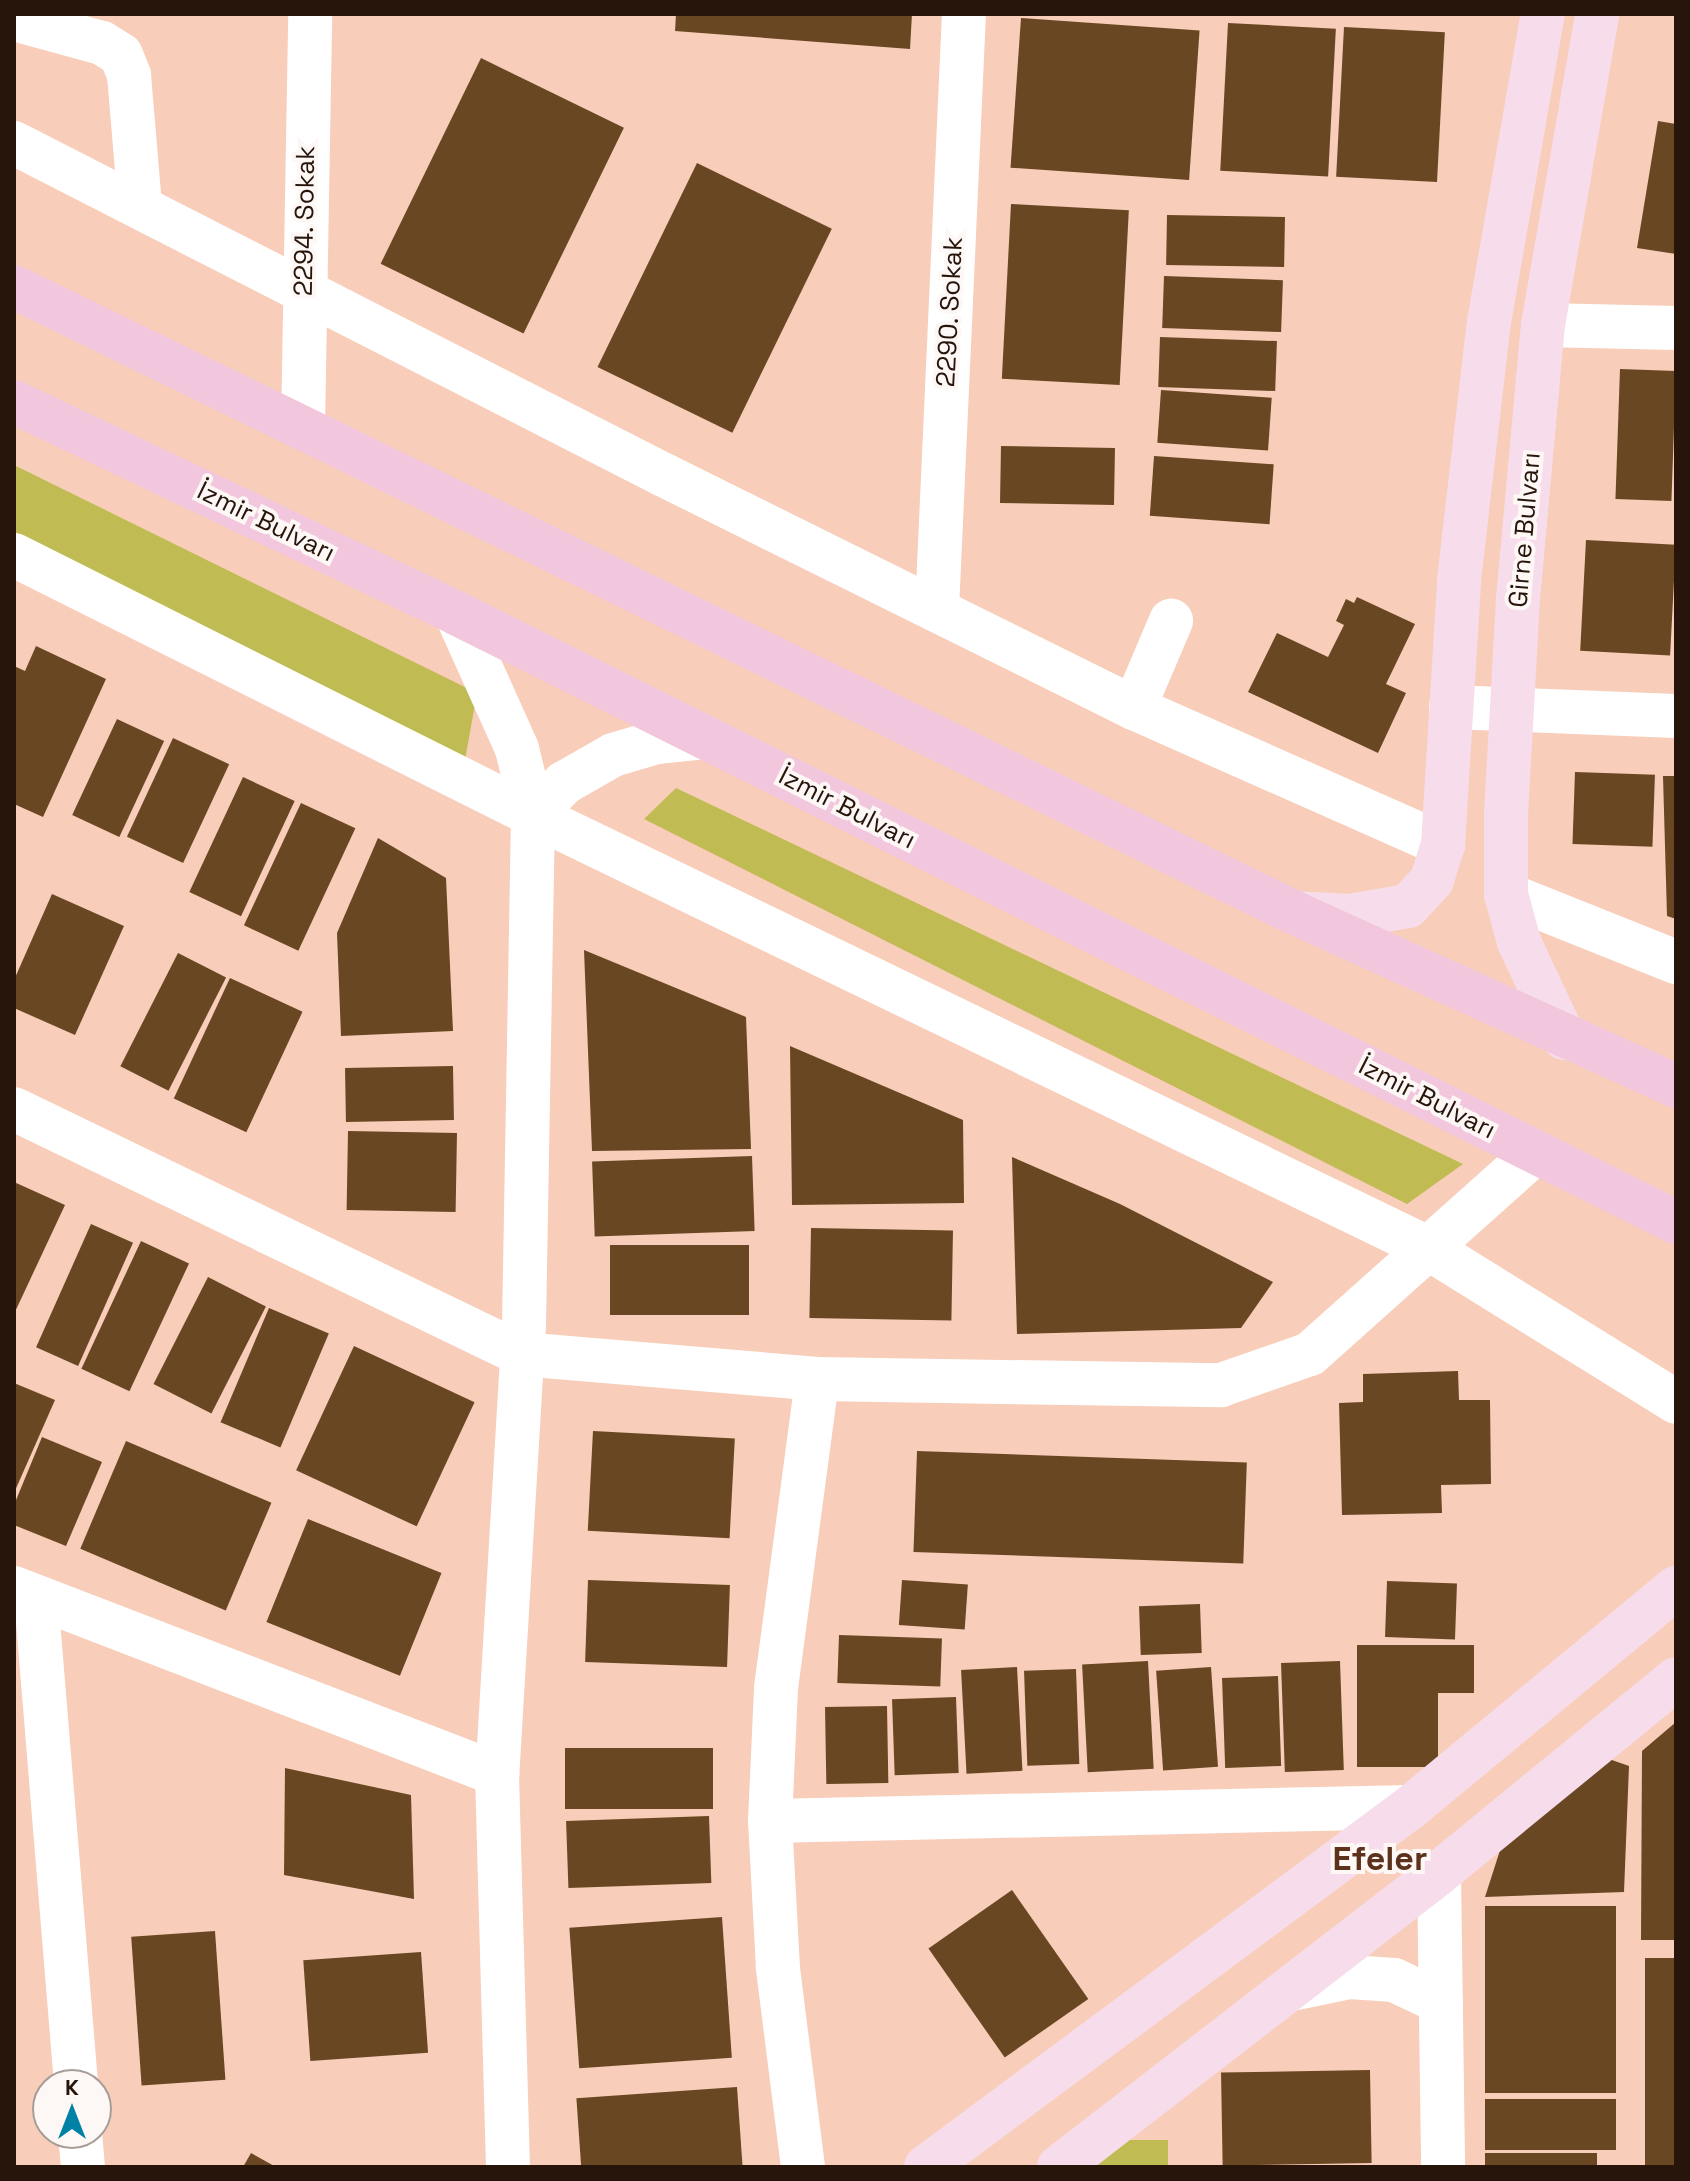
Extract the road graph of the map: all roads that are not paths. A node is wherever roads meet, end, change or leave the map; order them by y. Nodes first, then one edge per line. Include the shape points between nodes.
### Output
1 (310, 14) edge
2 (964, 14) edge
3 (1543, 14) edge
4 (1597, 14) edge
5 (14, 19) edge
6 (14, 143) edge
7 (140, 207) junction
8 (14, 287) edge
9 (304, 290) junction
10 (1543, 325) junction
11 (1676, 328) edge
12 (14, 402) edge
13 (303, 428) junction
14 (14, 555) edge
15 (937, 610) junction
16 (456, 613) junction
17 (1171, 621) dead end
18 (1451, 707) junction
19 (1134, 708) junction
20 (1511, 710) junction
21 (1676, 716) edge
22 (705, 737) junction
23 (533, 815) junction
24 (1443, 845) junction
25 (1506, 894) junction
26 (1295, 913) junction
27 (1676, 962) edge
28 (1564, 1038) junction
29 (1676, 1086) edge
30 (14, 1109) edge
31 (1536, 1152) junction
32 (1676, 1222) edge
33 (1428, 1248) junction
34 (521, 1354) junction
35 (817, 1379) junction
36 (1676, 1402) edge
37 (1676, 1588) edge
38 (25, 1592) edge
39 (1676, 1679) edge
40 (497, 1774) junction
41 (1411, 1807) junction
42 (770, 1821) junction
43 (1439, 1873) junction
44 (1292, 1989) junction
45 (1441, 2002) junction
46 (74, 2069) edge
47 (508, 2167) edge
48 (803, 2167) edge
49 (926, 2167) edge
50 (1059, 2167) edge
51 (1443, 2167) edge

1 - 9 street, 2294. Sokak
2 - 15 street, 2290. Sokak
3 - 18 main road via 1489,322 1459,580
4 - 10 main road, Girne Bulvarı
5 - 7 street via 102,43 121,55 129,75
6 - 7 street
7 - 9 street
8 - 13 highway
9 - 13 street, 2294. Sokak
9 - 15 street
10 - 11 street
10 - 20 main road, Girne Bulvarı
12 - 16 highway, İzmir Bulvarı
13 - 26 highway
14 - 23 street
15 - 19 street
16 - 22 highway, İzmir Bulvarı
16 - 23 street via 517,749
17 - 19 street
18 - 20 street
18 - 24 main road
19 - 24 street
20 - 21 street
20 - 25 main road, Girne Bulvarı
22 - 23 street via 657,742 613,755 564,783
22 - 31 highway, İzmir Bulvarı
23 - 33 street
23 - 34 street
24 - 26 main road via 1432,880 1408,906 1349,916
25 - 27 street
25 - 28 main road, Girne Bulvarı via 1519,942
26 - 28 highway
28 - 29 highway
30 - 34 street
31 - 32 highway, İzmir Bulvarı
31 - 33 street
33 - 35 street via 1310,1354 1221,1385
33 - 36 street
34 - 35 street
34 - 40 street
35 - 42 street via 776,1688
37 - 41 main road
38 - 40 street
38 - 46 street
39 - 43 main road
40 - 47 street
41 - 42 street
41 - 49 main road
42 - 48 street via 778,1968
43 - 44 main road
43 - 45 street
44 - 45 street via 1350,1977 1394,1980
44 - 50 main road
45 - 51 street

